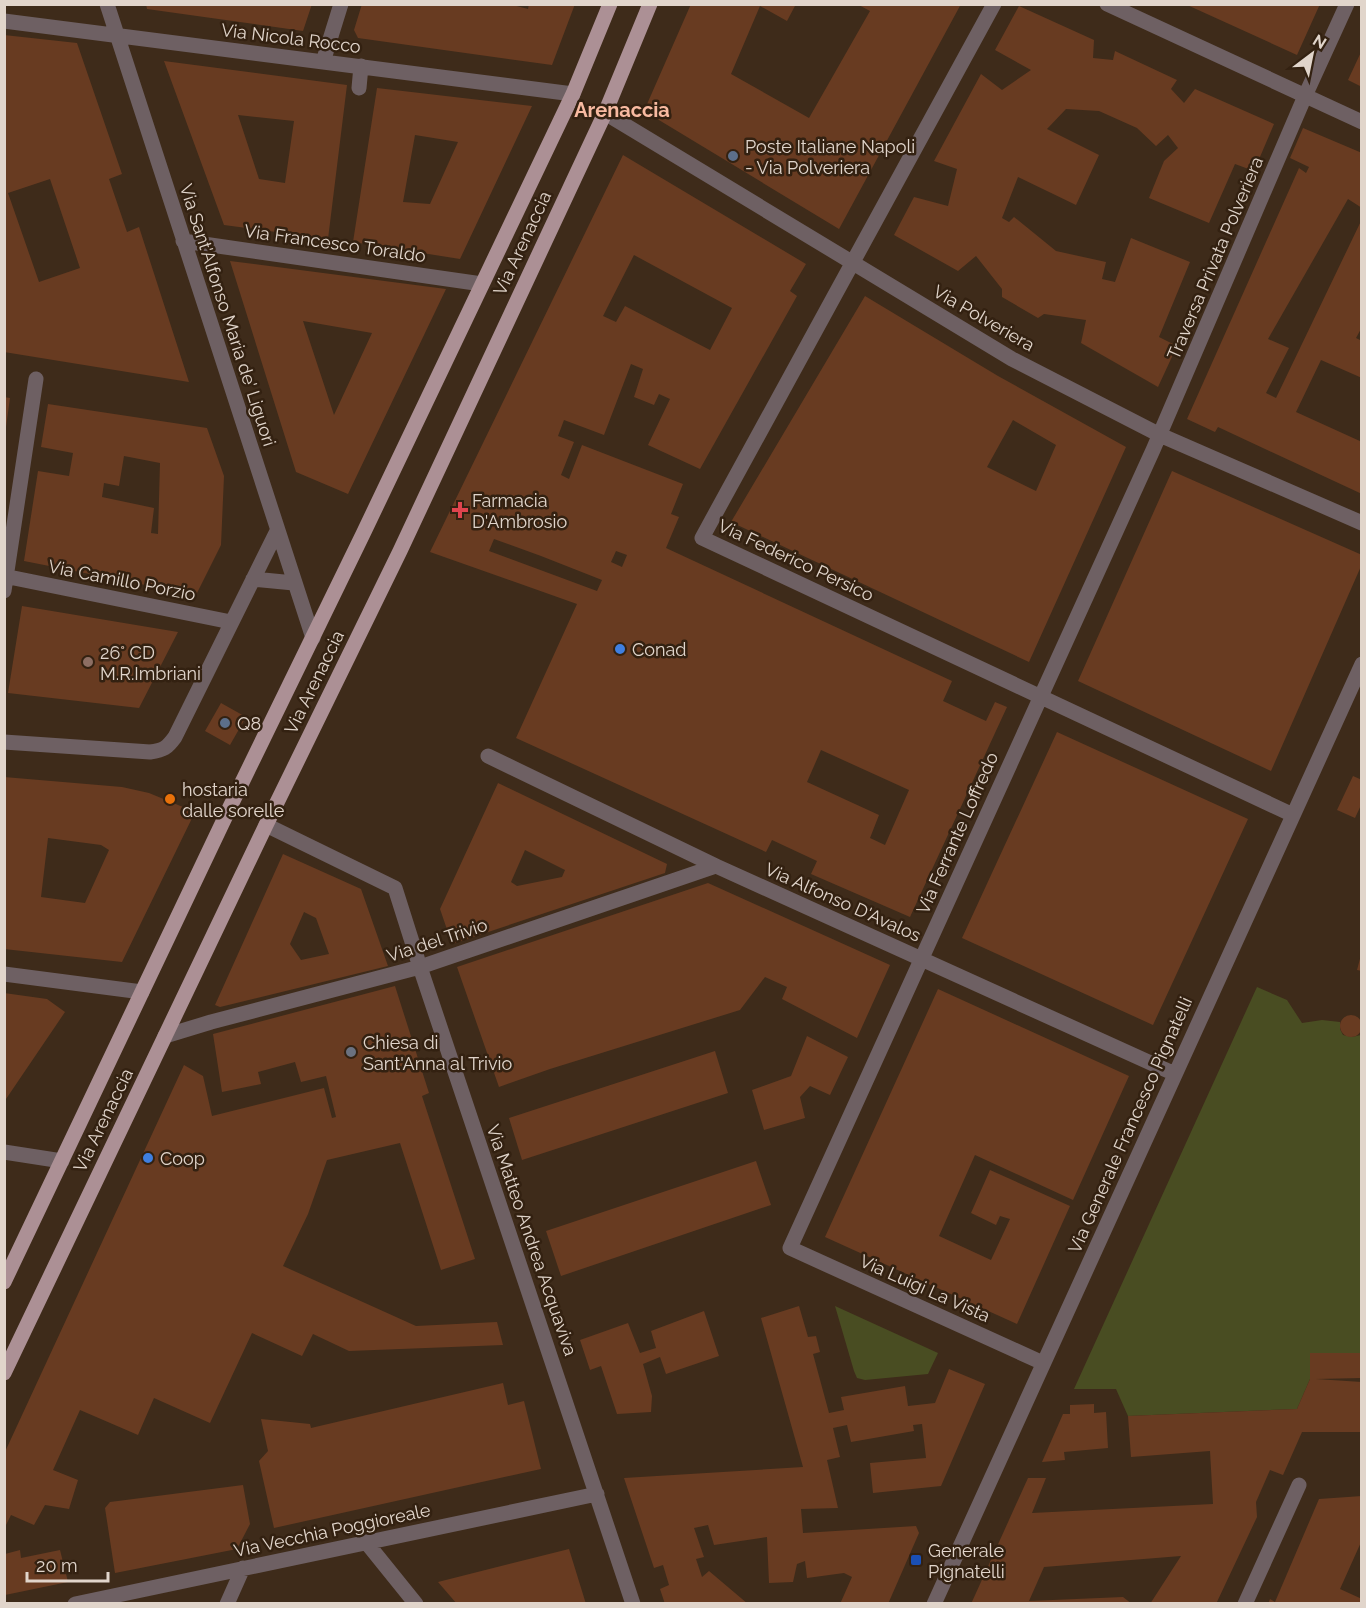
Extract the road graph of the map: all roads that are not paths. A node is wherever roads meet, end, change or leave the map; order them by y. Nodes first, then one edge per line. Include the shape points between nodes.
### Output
1 (107, 4) edge
2 (341, 4) edge
3 (610, 4) edge
4 (650, 4) edge
5 (994, 4) edge
6 (1107, 4) edge
7 (1347, 4) edge
8 (4, 21) edge
9 (117, 35) junction
10 (323, 62) junction
11 (361, 66) junction
12 (358, 88) dead end
13 (573, 94) junction
14 (1305, 96) junction
15 (605, 113) junction
16 (1362, 122) edge
17 (183, 241) junction
18 (853, 263) junction
19 (482, 284) junction
20 (36, 379) dead end
21 (1160, 435) junction
22 (1362, 523) edge
23 (277, 531) junction
24 (253, 579) junction
25 (5, 581) edge
26 (294, 583) junction
27 (231, 622) junction
28 (312, 638) junction
29 (1362, 664) edge
30 (1041, 697) junction
31 (4, 742) edge
32 (493, 759) dead end
33 (1293, 815) junction
34 (266, 825) junction
35 (716, 866) junction
36 (922, 959) junction
37 (420, 968) junction
38 (4, 974) edge
39 (142, 992) junction
40 (165, 1036) junction
41 (1175, 1074) junction
42 (4, 1152) edge
43 (62, 1161) junction
44 (790, 1248) joint
45 (4, 1282) edge
46 (1043, 1363) junction
47 (4, 1373) edge
48 (1299, 1485) dead end
49 (597, 1494) junction
50 (366, 1542) junction
51 (243, 1568) junction
52 (75, 1604) edge
53 (227, 1604) edge
54 (416, 1604) edge
55 (633, 1604) edge
56 (934, 1604) edge
57 (1245, 1604) edge

1 - 9 street, Via Sant'Alfonso Maria de' Liguori
2 - 10 street
3 - 13 main road, Via Arenaccia
4 - 15 main road, Via Arenaccia
5 - 18 street, Via Federico Persico
6 - 14 street
7 - 14 street, Traversa Privata Polveriera
8 - 9 street, Via Nicola Rocco
9 - 10 street, Via Nicola Rocco
9 - 17 street, Via Sant'Alfonso Maria de' Liguori
10 - 11 street, Via Nicola Rocco
11 - 12 street
11 - 13 street, Via Nicola Rocco
13 - 19 main road, Via Arenaccia
14 - 16 street
14 - 21 street, Traversa Privata Polveriera
15 - 18 street, Via Polveriera
15 - 34 main road, Via Arenaccia
17 - 19 street, Via Francesco Toraldo
17 - 23 street, Via Sant'Alfonso Maria de' Liguori
18 - 21 street, Via Polveriera via 1012,358
18 - 30 street, Via Federico Persico via 702,537
19 - 28 main road, Via Arenaccia
20 - 25 street
21 - 22 street, Via Polveriera
21 - 30 street, Via Ferrante Loffredo
23 - 24 street
23 - 26 street, Via Sant'Alfonso Maria de' Liguori
24 - 26 street
24 - 27 street
25 - 27 street, Via Camillo Porzio
26 - 28 street, Via Sant'Alfonso Maria de' Liguori
27 - 31 street via 168,747 150,752
28 - 39 main road, Via Arenaccia
29 - 33 street, Via Generale Francesco Pignatelli
30 - 33 street, Via Federico Persico
30 - 36 street, Via Ferrante Loffredo
32 - 35 street, Via Alfonso D'Avalos
33 - 41 street, Via Generale Francesco Pignatelli
34 - 37 street, Via Matteo Andrea Acquaviva via 395,888
34 - 40 main road, Via Arenaccia
35 - 36 street, Via Alfonso D'Avalos
35 - 37 street, Via del Trivio
36 - 41 street, Via Alfonso D'Avalos
36 - 44 street, Via Ferrante Loffredo
37 - 40 street, Via del Trivio
37 - 49 street, Via Matteo Andrea Acquaviva
38 - 39 street
39 - 43 main road, Via Arenaccia
40 - 47 main road, Via Arenaccia
41 - 46 street, Via Generale Francesco Pignatelli
42 - 43 street
43 - 45 main road, Via Arenaccia
44 - 46 street, Via Luigi La Vista
46 - 56 street, Via Generale Francesco Pignatelli
48 - 57 street
49 - 50 street, Via Vecchia Poggioreale
49 - 55 street, Via Matteo Andrea Acquaviva
50 - 51 street, Via Vecchia Poggioreale
50 - 54 street
51 - 52 street, Via Vecchia Poggioreale
51 - 53 street

